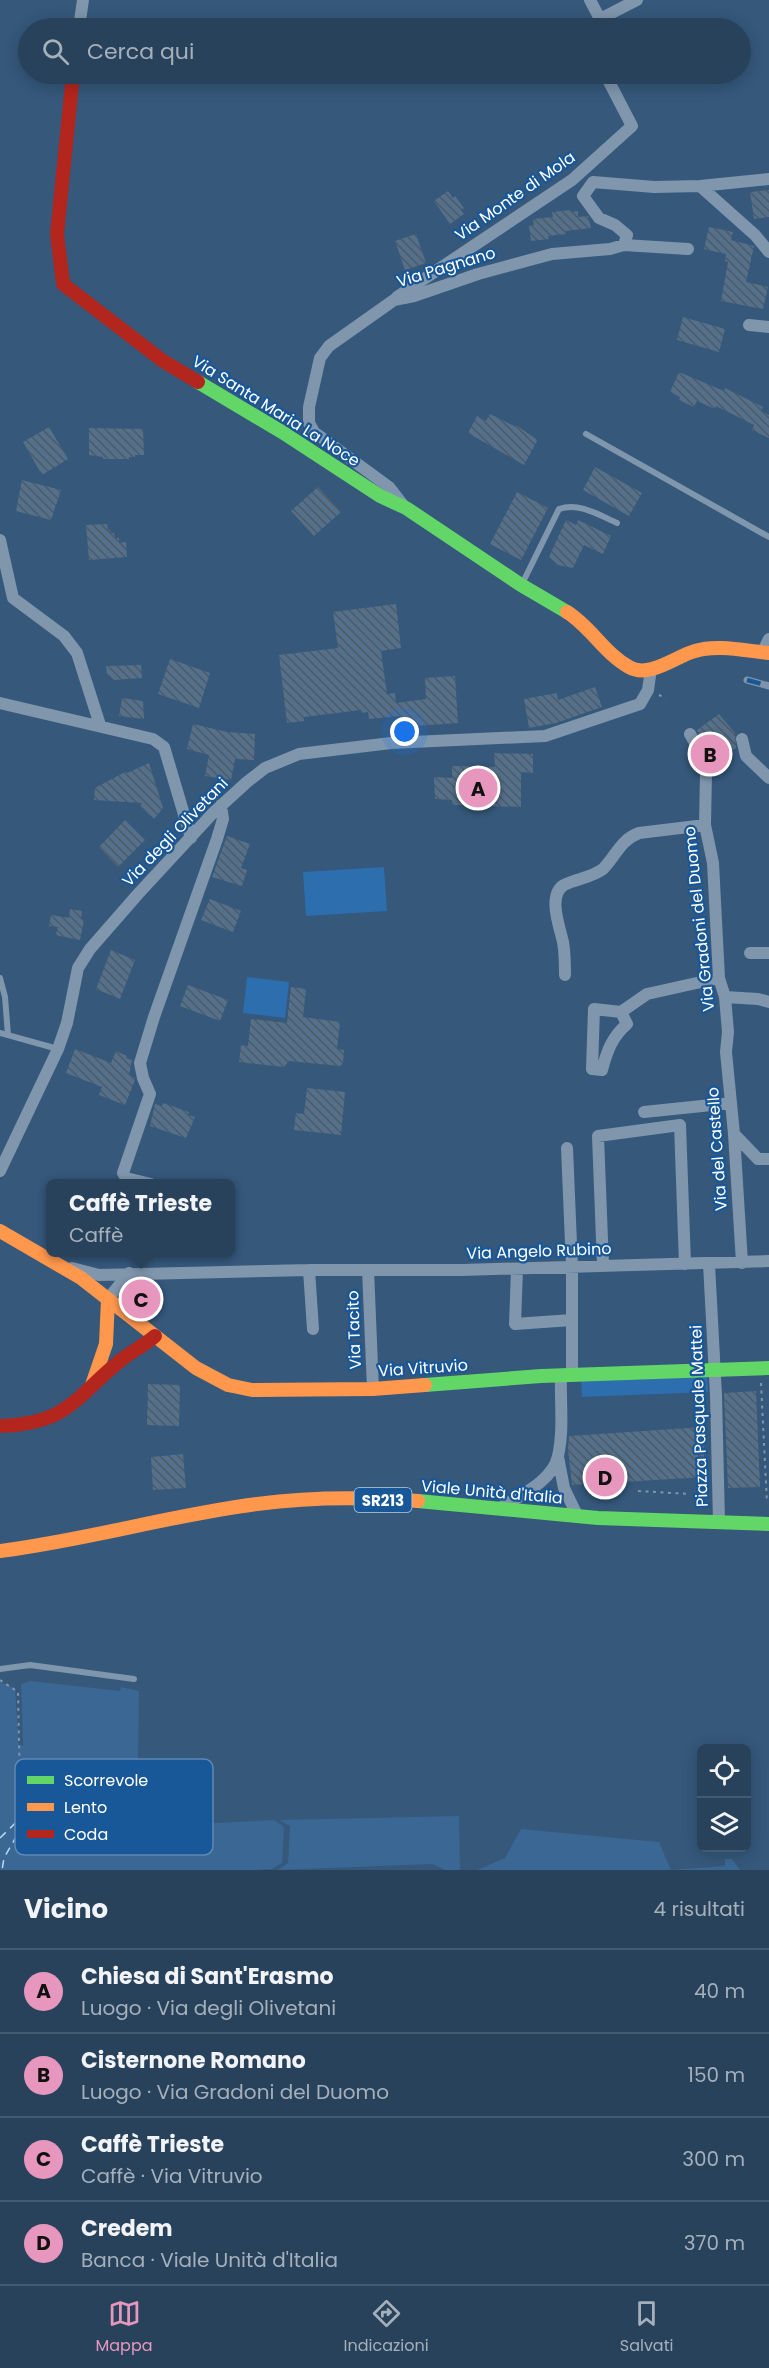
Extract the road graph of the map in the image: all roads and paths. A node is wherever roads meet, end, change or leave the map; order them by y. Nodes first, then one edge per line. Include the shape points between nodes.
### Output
1 (83, 0) edge
2 (590, 0) edge
3 (637, 0) edge
4 (80, 18) edge
5 (596, 18) edge
6 (608, 18) edge
7 (72, 84) edge
8 (610, 84) edge
9 (769, 179) edge
10 (700, 186) junction
11 (624, 245) junction
12 (688, 249) dead end
13 (769, 252) edge
14 (394, 300) junction
15 (750, 325) dead end
16 (769, 327) edge
17 (586, 434) dead end
18 (406, 508) junction
19 (617, 523) dead end
20 (769, 537) edge
21 (0, 540) edge
22 (521, 585) junction
23 (767, 648) edge
24 (651, 669) junction
25 (0, 703) edge
26 (100, 725) junction
27 (690, 734) dead end
28 (742, 739) dead end
29 (769, 778) edge
30 (221, 805) junction
31 (705, 825) junction
32 (191, 838) junction
33 (750, 953) dead end
34 (769, 953) edge
35 (565, 975) dead end
36 (0, 978) edge
37 (719, 978) junction
38 (725, 997) junction
39 (769, 1002) edge
40 (621, 1012) junction
41 (728, 1032) joint
42 (0, 1033) edge
43 (8, 1035) junction
44 (58, 1049) junction
45 (731, 1103) junction
46 (644, 1112) dead end
47 (734, 1134) junction
48 (567, 1148) dead end
49 (769, 1160) edge
50 (0, 1172) edge
51 (130, 1179) edge
52 (0, 1231) edge
53 (46, 1256) edge
54 (47, 1257) edge
55 (769, 1261) edge
56 (742, 1263) junction
57 (685, 1264) junction
58 (709, 1264) junction
59 (62, 1265) junction
60 (603, 1266) junction
61 (572, 1267) junction
62 (517, 1269) junction
63 (309, 1270) junction
64 (368, 1270) junction
65 (129, 1273) junction
66 (108, 1299) junction
67 (572, 1320) junction
68 (313, 1329) dead end
69 (156, 1336) junction
70 (765, 1368) edge
71 (715, 1370) junction
72 (567, 1375) junction
73 (91, 1389) junction
74 (373, 1389) junction
75 (0, 1426) edge
76 (558, 1457) junction
77 (638, 1491) dead end
78 (690, 1494) dead end
79 (767, 1503) dead end
80 (498, 1509) junction
81 (578, 1517) junction
82 (719, 1522) junction
83 (769, 1524) edge
84 (0, 1551) edge
85 (0, 1669) edge
86 (134, 1679) dead end
87 (0, 1680) edge
88 (19, 1759) edge

1 - 4 street
2 - 5 street
3 - 6 street
7 - 18 street, Via Santa Maria La Noce via 57,234 63,284 163,361 380,496
8 - 14 street, Via Monte di Mola via 632,126 572,180
9 - 10 street
10 - 11 street via 654,188 593,182 583,196 599,218 627,235
10 - 13 street
11 - 12 street, Via Pagnano
11 - 14 street, Via Pagnano via 552,254
14 - 18 street, Via Pagnano via 329,346 320,358 309,423 314,432 389,487
15 - 16 street
17 - 20 lane
18 - 22 street, Via Santa Maria La Noce
19 - 22 lane via 578,507 559,509
21 - 26 street via 13,598 64,636 77,653
22 - 24 street, Via Santa Maria La Noce via 576,618 630,668
23 - 24 street via 696,650
24 - 30 street, Via degli Olivetani via 642,701 626,710 545,736 390,743 299,754 265,768
25 - 26 street
26 - 32 street via 153,739 164,747
27 - 31 street, Via Gradoni del Duomo via 706,773
28 - 29 street via 746,756
30 - 32 street, Via degli Olivetani
30 - 51 street via 223,819 218,839 140,1063 150,1094 123,1173
31 - 35 street via 630,836 602,870 562,886 556,899
31 - 37 street, Via Gradoni del Duomo via 713,863
32 - 44 street, Via degli Olivetani via 90,949 78,968 68,1023
33 - 34 street
36 - 43 lane
37 - 38 street, Via Gradoni del Duomo
37 - 40 street via 647,994
38 - 39 street
38 - 41 street, Via Gradoni del Duomo
40 - 40 street via 594,1009 592,1069 602,1070 608,1048 627,1024
41 - 45 street, Via del Castello
42 - 43 lane
43 - 44 lane
44 - 50 street, Via degli Olivetani
45 - 46 street
45 - 47 street, Via del Castello
47 - 49 street via 758,1158
47 - 56 street, Via del Castello
48 - 61 street
52 - 53 street, Via Vitruvio
54 - 59 street, Via Vitruvio
55 - 56 street, Via Angelo Rubino
56 - 58 street, Via Angelo Rubino
57 - 58 street, Via Angelo Rubino
57 - 60 street, Via Angelo Rubino
57 - 60 street via 680,1125 598,1136
58 - 71 street, Piazza Pasquale Mattei
59 - 65 street, Via Angelo Rubino via 99,1275
59 - 66 street, Via Vitruvio
60 - 61 street, Via Angelo Rubino
61 - 62 street, Via Angelo Rubino
61 - 67 street
62 - 64 street, Via Angelo Rubino
62 - 67 street via 515,1324
63 - 64 street, Via Angelo Rubino
63 - 65 street, Via Angelo Rubino
63 - 68 street
64 - 74 street, Via Tacito
65 - 66 street
66 - 69 street, Via Vitruvio
66 - 73 street via 106,1344
67 - 72 street
69 - 73 street via 122,1359
69 - 74 street, Via Vitruvio via 196,1368 228,1385 252,1390
70 - 71 street, Via Vitruvio
70 - 79 path
71 - 72 street, Via Vitruvio
71 - 82 street, Piazza Pasquale Mattei
72 - 74 street, Via Vitruvio
72 - 76 street
73 - 75 street via 74,1405 44,1422
76 - 80 street via 533,1488
76 - 81 street via 564,1488
77 - 78 path
80 - 81 street, Viale Unità d'Italia / SR213
80 - 84 street, Viale Unità d'Italia / SR213 via 351,1498 293,1500 226,1509 42,1547
81 - 82 street, Viale Unità d'Italia / SR213
82 - 83 street, Viale Unità d'Italia / SR213
85 - 86 lane via 30,1665
87 - 88 path via 18,1692

